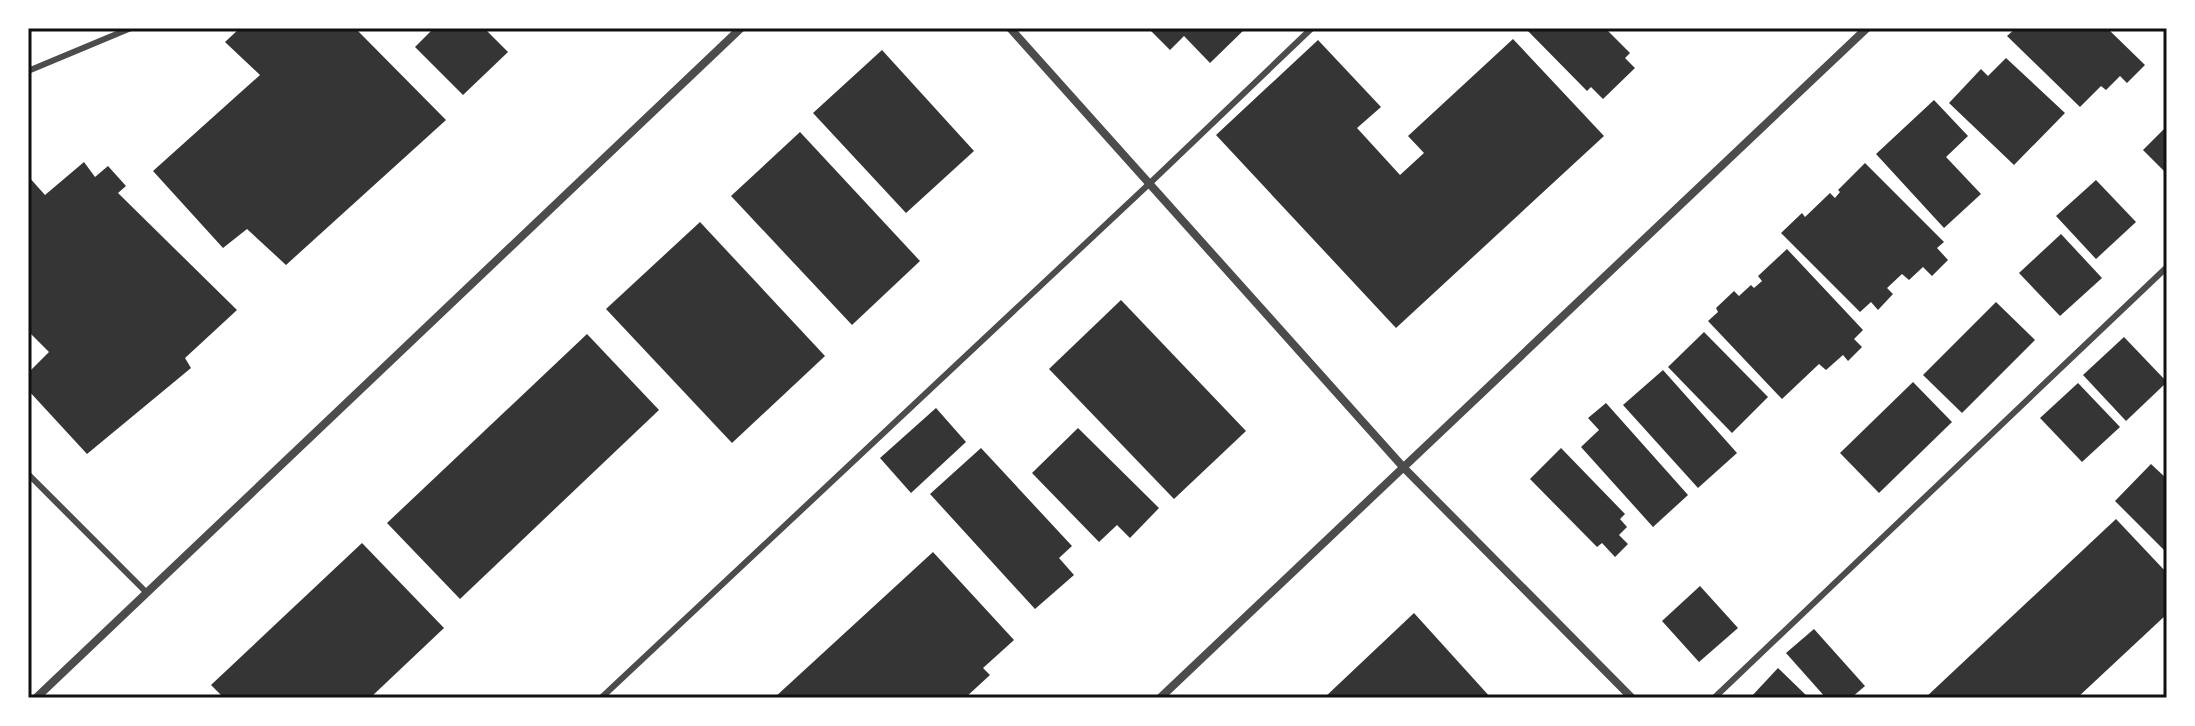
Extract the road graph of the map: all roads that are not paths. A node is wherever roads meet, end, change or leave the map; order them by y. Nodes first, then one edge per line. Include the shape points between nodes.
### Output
1 (131, 28) edge
2 (741, 28) edge
3 (1010, 28) edge
4 (1312, 28) edge
5 (1867, 28) edge
6 (28, 71) edge
7 (1149, 184) junction
8 (2167, 267) edge
9 (1404, 468) junction
10 (28, 474) edge
11 (147, 593) junction
12 (36, 698) edge
13 (601, 698) edge
14 (1160, 698) edge
15 (1632, 698) edge
16 (1714, 698) edge

1 - 6 lane
2 - 11 street
3 - 7 street
4 - 7 lane
5 - 9 street
7 - 9 street
7 - 13 lane
8 - 16 lane
9 - 14 street
9 - 15 street
10 - 11 lane
11 - 12 street

